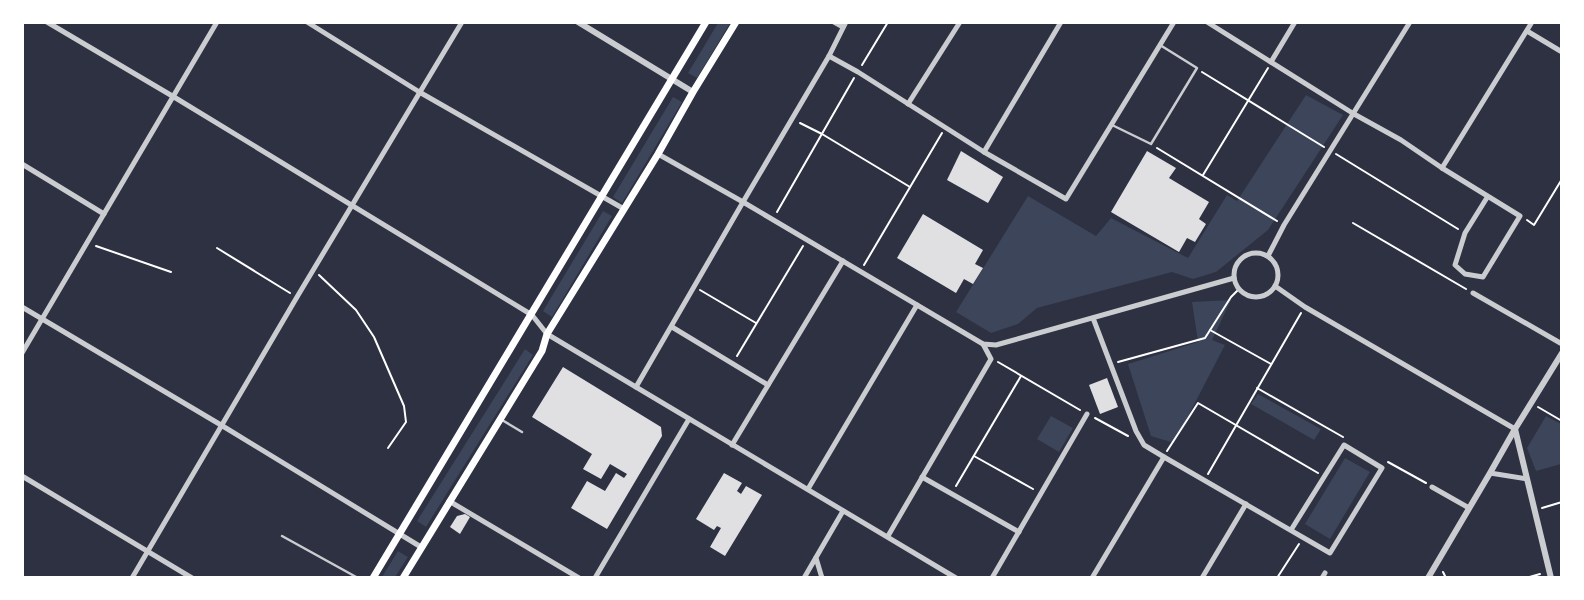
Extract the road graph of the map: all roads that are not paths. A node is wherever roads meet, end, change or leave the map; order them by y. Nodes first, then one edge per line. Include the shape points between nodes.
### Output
1 (48, 22) edge
2 (217, 22) edge
3 (307, 22) edge
4 (462, 22) edge
5 (578, 22) edge
6 (706, 22) edge
7 (736, 22) edge
8 (834, 22) edge
9 (960, 22) edge
10 (1061, 22) edge
11 (1174, 22) edge
12 (1207, 22) edge
13 (1295, 22) edge
14 (1410, 22) edge
15 (1532, 22) edge
16 (845, 25) edge
17 (1527, 31) junction
18 (1160, 45) junction
19 (1562, 52) edge
20 (830, 56) junction
21 (1272, 62) junction
22 (672, 80) junction
23 (693, 92) junction
24 (421, 93) junction
25 (174, 97) junction
26 (908, 104) junction
27 (1354, 114) junction
28 (1111, 124) junction
29 (984, 152) junction
30 (658, 154) junction
31 (22, 164) edge
32 (1442, 168) junction
33 (603, 196) junction
34 (1488, 196) junction
35 (742, 202) junction
36 (353, 206) junction
37 (624, 209) junction
38 (104, 214) junction
39 (1268, 256) junction
40 (842, 261) junction
41 (1234, 278) junction
42 (1275, 286) junction
43 (1473, 293) road end
44 (917, 305) junction
45 (22, 307) edge
46 (532, 315) junction
47 (1092, 318) junction
48 (43, 319) junction
49 (672, 327) junction
50 (547, 334) junction
51 (983, 344) junction
52 (1562, 344) edge
53 (22, 353) edge
54 (1562, 353) edge
55 (768, 385) junction
56 (636, 388) junction
57 (1087, 414) road end
58 (689, 419) junction
59 (500, 420) junction
60 (221, 425) junction
61 (1515, 429) junction
62 (522, 432) dead end
63 (732, 445) junction
64 (1164, 457) junction
65 (1490, 473) junction
66 (22, 476) edge
67 (922, 477) junction
68 (1527, 479) junction
69 (1432, 487) dead end
70 (808, 489) junction
71 (448, 500) junction
72 (1246, 504) junction
73 (1469, 508) junction
74 (843, 511) junction
75 (1291, 530) junction
76 (1018, 532) junction
77 (399, 534) junction
78 (282, 536) dead end
79 (888, 536) junction
80 (421, 547) junction
81 (148, 551) junction
82 (816, 558) junction
83 (1550, 574) edge
84 (132, 578) edge
85 (192, 578) edge
86 (358, 578) edge
87 (373, 578) edge
88 (403, 578) edge
89 (579, 578) edge
90 (595, 578) edge
91 (804, 578) edge
92 (822, 578) edge
93 (956, 578) edge
94 (992, 578) edge
95 (1092, 578) edge
96 (1202, 578) edge
97 (1428, 578) edge

1 - 25 street
2 - 25 street
3 - 24 street
4 - 24 street
5 - 22 street
6 - 22 main road
7 - 23 main road
8 - 16 street
9 - 26 street
10 - 29 street
11 - 18 street
12 - 21 street
13 - 21 street
14 - 27 street
15 - 17 street
16 - 20 street
17 - 19 street
17 - 32 street
18 - 28 street
18 - 28 lane via 1197,68 1151,144
20 - 26 street
20 - 35 street
21 - 27 street
22 - 23 street
22 - 33 main road
23 - 30 main road
24 - 33 street
24 - 36 street
25 - 36 street
25 - 38 street
26 - 29 street
27 - 32 street
27 - 39 street
28 - 29 street via 1066,199
30 - 35 street
30 - 37 main road
31 - 38 street
32 - 34 street
33 - 37 street
33 - 46 main road
34 - 34 street via 1520,216 1483,276 1465,274 1454,265 1465,233
35 - 40 street
35 - 49 street
36 - 46 street
36 - 60 street
37 - 50 main road
38 - 48 street
39 - 41 street via 1256,253 1244,256 1236,266
39 - 42 street via 1278,270
40 - 44 street
40 - 55 street
41 - 42 street via 1239,289 1249,296 1261,296
41 - 47 street
42 - 61 street via 1305,307
43 - 52 street
44 - 51 street
44 - 70 street
45 - 48 street
46 - 50 street
46 - 77 main road
47 - 51 street via 996,345
47 - 64 street via 1136,431 1144,445
48 - 53 street
48 - 60 street
49 - 55 street
49 - 56 street
50 - 56 street
50 - 59 main road via 542,351
51 - 67 street via 991,359
54 - 61 street
55 - 63 street
56 - 58 street
57 - 76 street
58 - 63 street
58 - 90 street
59 - 62 lane
59 - 71 main road
60 - 77 street
60 - 81 street
61 - 65 street
61 - 68 street
63 - 70 street
64 - 72 street
64 - 95 street
65 - 68 street
65 - 73 street
66 - 81 street
67 - 76 street
67 - 79 street
68 - 83 street
69 - 73 street
70 - 74 street
71 - 80 main road
71 - 89 street
72 - 75 street
72 - 96 street
73 - 97 street
74 - 79 street
74 - 82 street
75 - 75 street via 1344,445 1382,468 1330,553
76 - 94 street
77 - 80 street
77 - 87 main road
78 - 86 lane
79 - 93 street
80 - 88 main road
81 - 84 street
81 - 85 street
82 - 91 street
82 - 92 street

